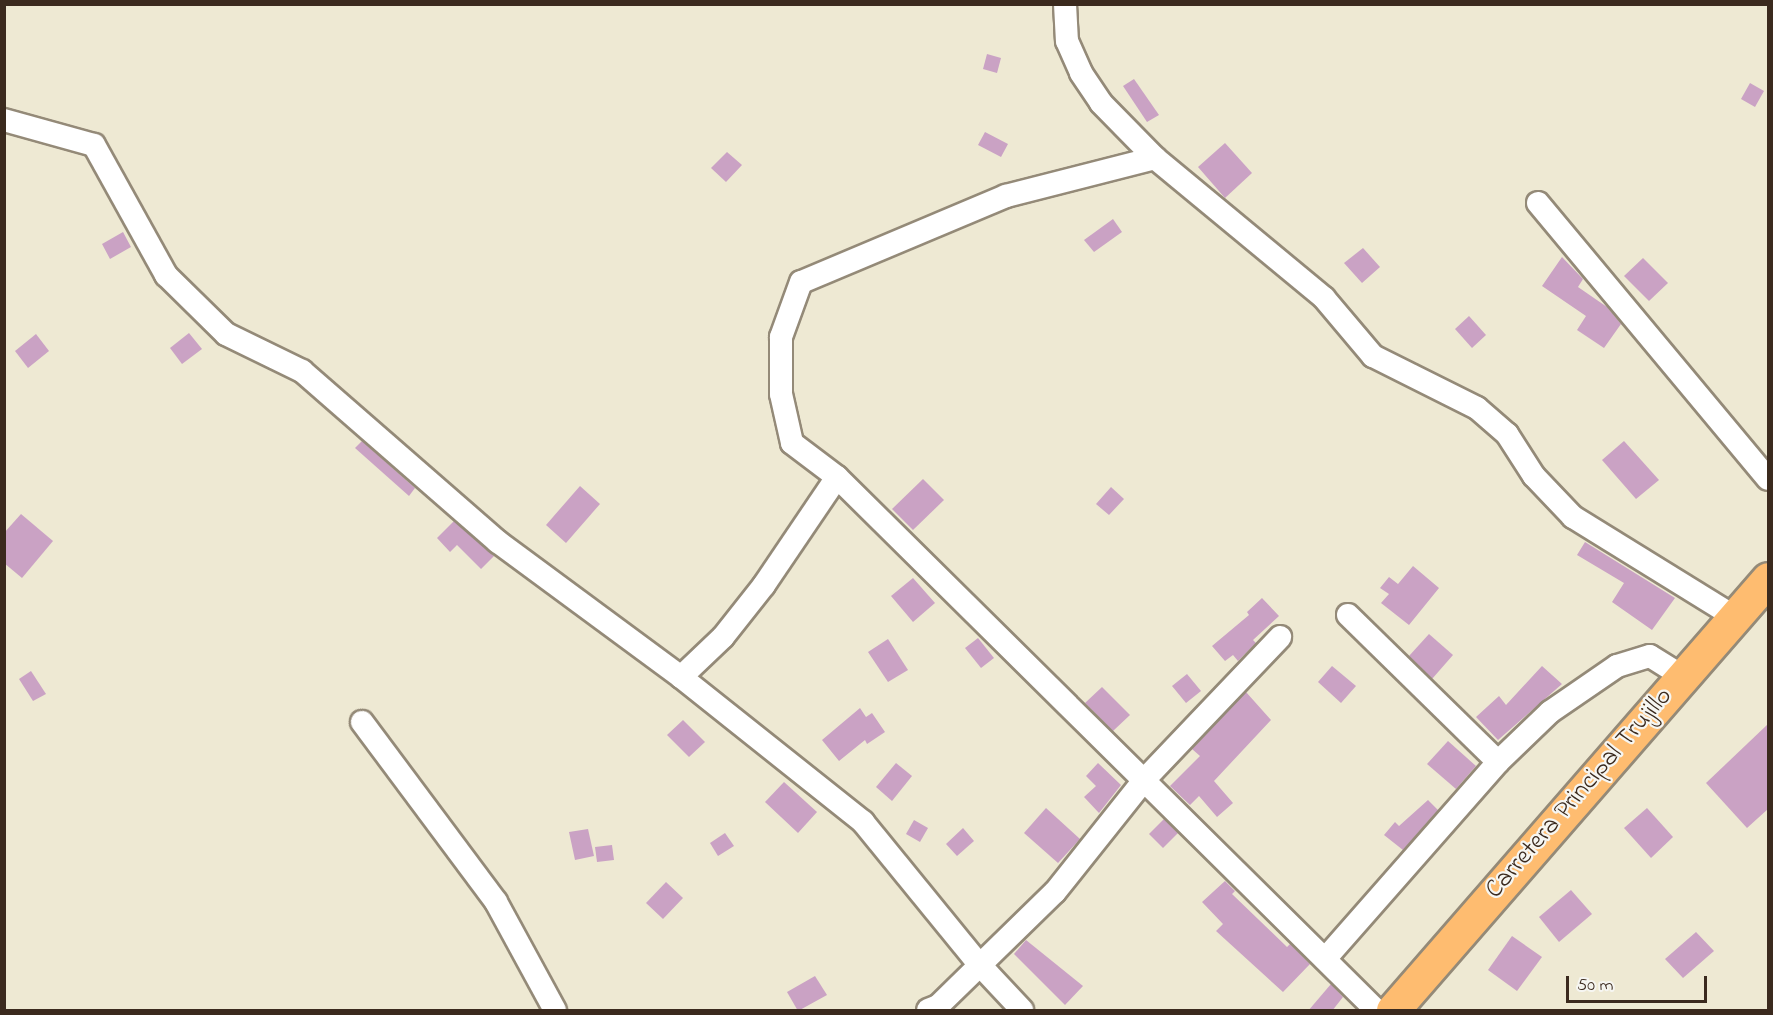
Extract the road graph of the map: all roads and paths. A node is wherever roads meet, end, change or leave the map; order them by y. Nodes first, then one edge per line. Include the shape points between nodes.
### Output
1 (1065, 4) edge
2 (4, 120) edge
3 (1155, 158) junction
4 (1538, 203) dead end
5 (837, 477) junction
6 (1768, 479) edge
7 (1768, 579) edge
8 (1348, 615) dead end
9 (1735, 617) junction
10 (1280, 637) dead end
11 (1682, 676) junction
12 (681, 677) junction
13 (362, 722) dead end
14 (1498, 762) junction
15 (1145, 779) junction
16 (1324, 959) junction
17 (979, 964) junction
18 (555, 1011) edge
19 (928, 1011) edge
20 (1022, 1011) edge
21 (1376, 1011) edge
22 (1393, 1011) edge

1 - 3 street via 1067,41 1081,73 1101,103
2 - 12 street via 94,145 166,275 226,334 302,371 498,542
3 - 5 street via 1006,196 801,282 781,337 781,394 792,443
3 - 9 street via 1324,298 1373,357 1477,408 1507,434 1534,476 1573,517
4 - 6 street
5 - 12 street via 764,585 723,637
5 - 15 street
7 - 9 main road, Carretera Principal Trujillo
8 - 14 street
9 - 11 main road, Carretera Principal Trujillo
10 - 15 street
11 - 14 street via 1650,656 1617,666 1550,712
11 - 22 main road, Carretera Principal Trujillo
12 - 17 street via 863,822
13 - 18 street via 496,902
14 - 16 street
15 - 16 street
15 - 17 street via 1055,892
16 - 21 street
17 - 19 street via 938,1006
17 - 20 street

